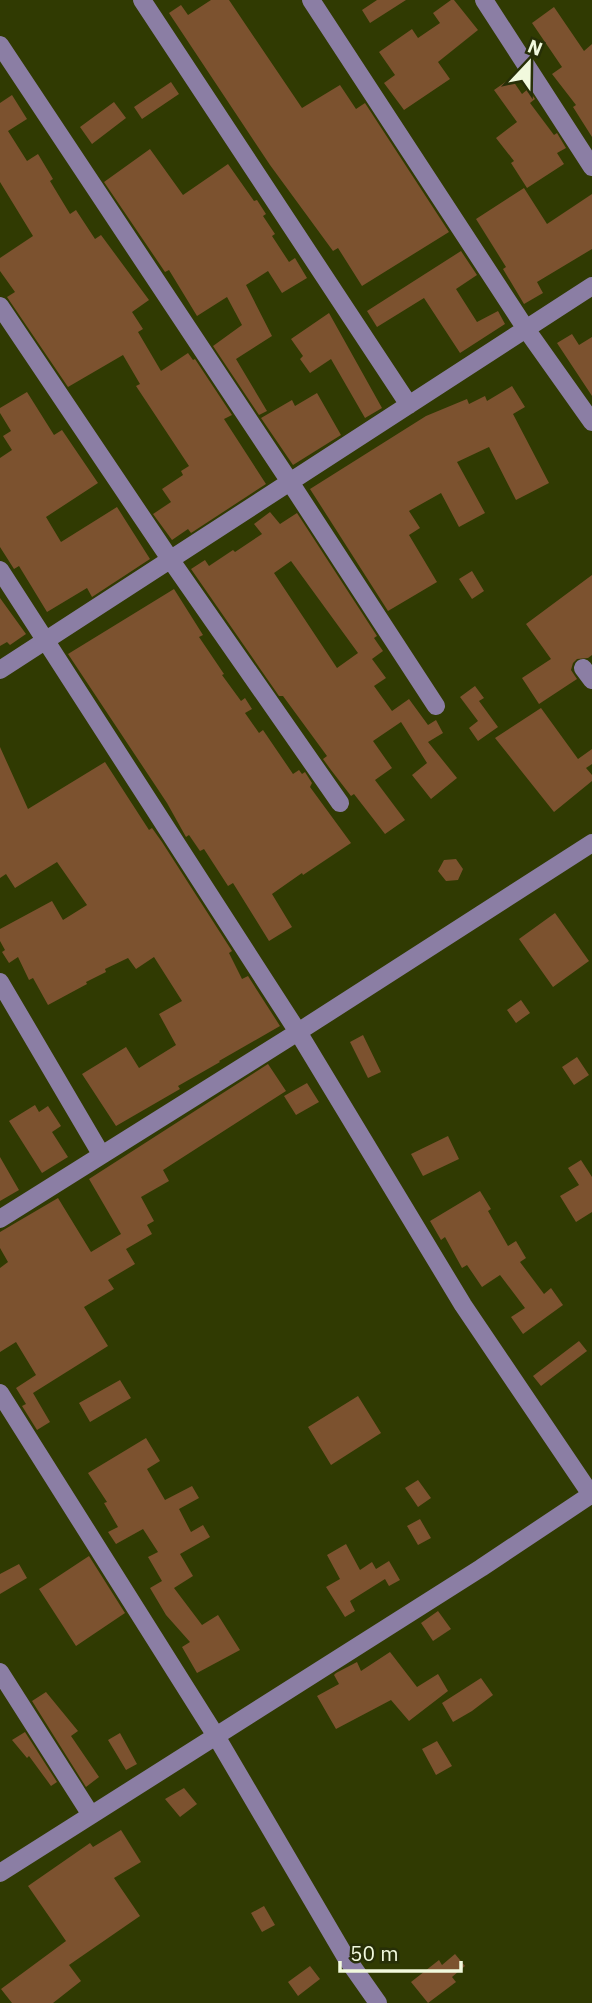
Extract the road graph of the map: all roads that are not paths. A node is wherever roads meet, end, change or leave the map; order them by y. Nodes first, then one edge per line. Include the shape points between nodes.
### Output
1 (142, 0) edge
2 (311, 0) edge
3 (484, 0) edge
4 (0, 45) edge
5 (592, 167) edge
6 (592, 286) edge
7 (0, 306) edge
8 (526, 328) junction
9 (409, 405) junction
10 (592, 422) edge
11 (290, 482) junction
12 (170, 559) junction
13 (0, 570) edge
14 (46, 640) junction
15 (0, 670) edge
16 (436, 706) dead end
17 (340, 803) dead end
18 (592, 843) edge
19 (0, 982) edge
20 (298, 1032) junction
21 (101, 1154) junction
22 (0, 1219) edge
23 (0, 1393) edge
24 (592, 1495) edge
25 (0, 1672) edge
26 (216, 1736) junction
27 (91, 1815) junction
28 (0, 1873) edge
29 (378, 2003) edge

1 - 9 street
2 - 8 street
3 - 5 street
4 - 11 street
6 - 8 street
7 - 12 street
8 - 9 street
8 - 10 street
9 - 11 street
11 - 12 street
11 - 16 street
12 - 14 street
12 - 17 street
13 - 14 street
14 - 15 street
14 - 20 street
18 - 20 street
19 - 21 street
20 - 21 street
20 - 24 street via 463,1305
21 - 22 street
23 - 26 street
24 - 26 street
25 - 27 street
26 - 27 street
26 - 29 street via 345,1956
27 - 28 street

